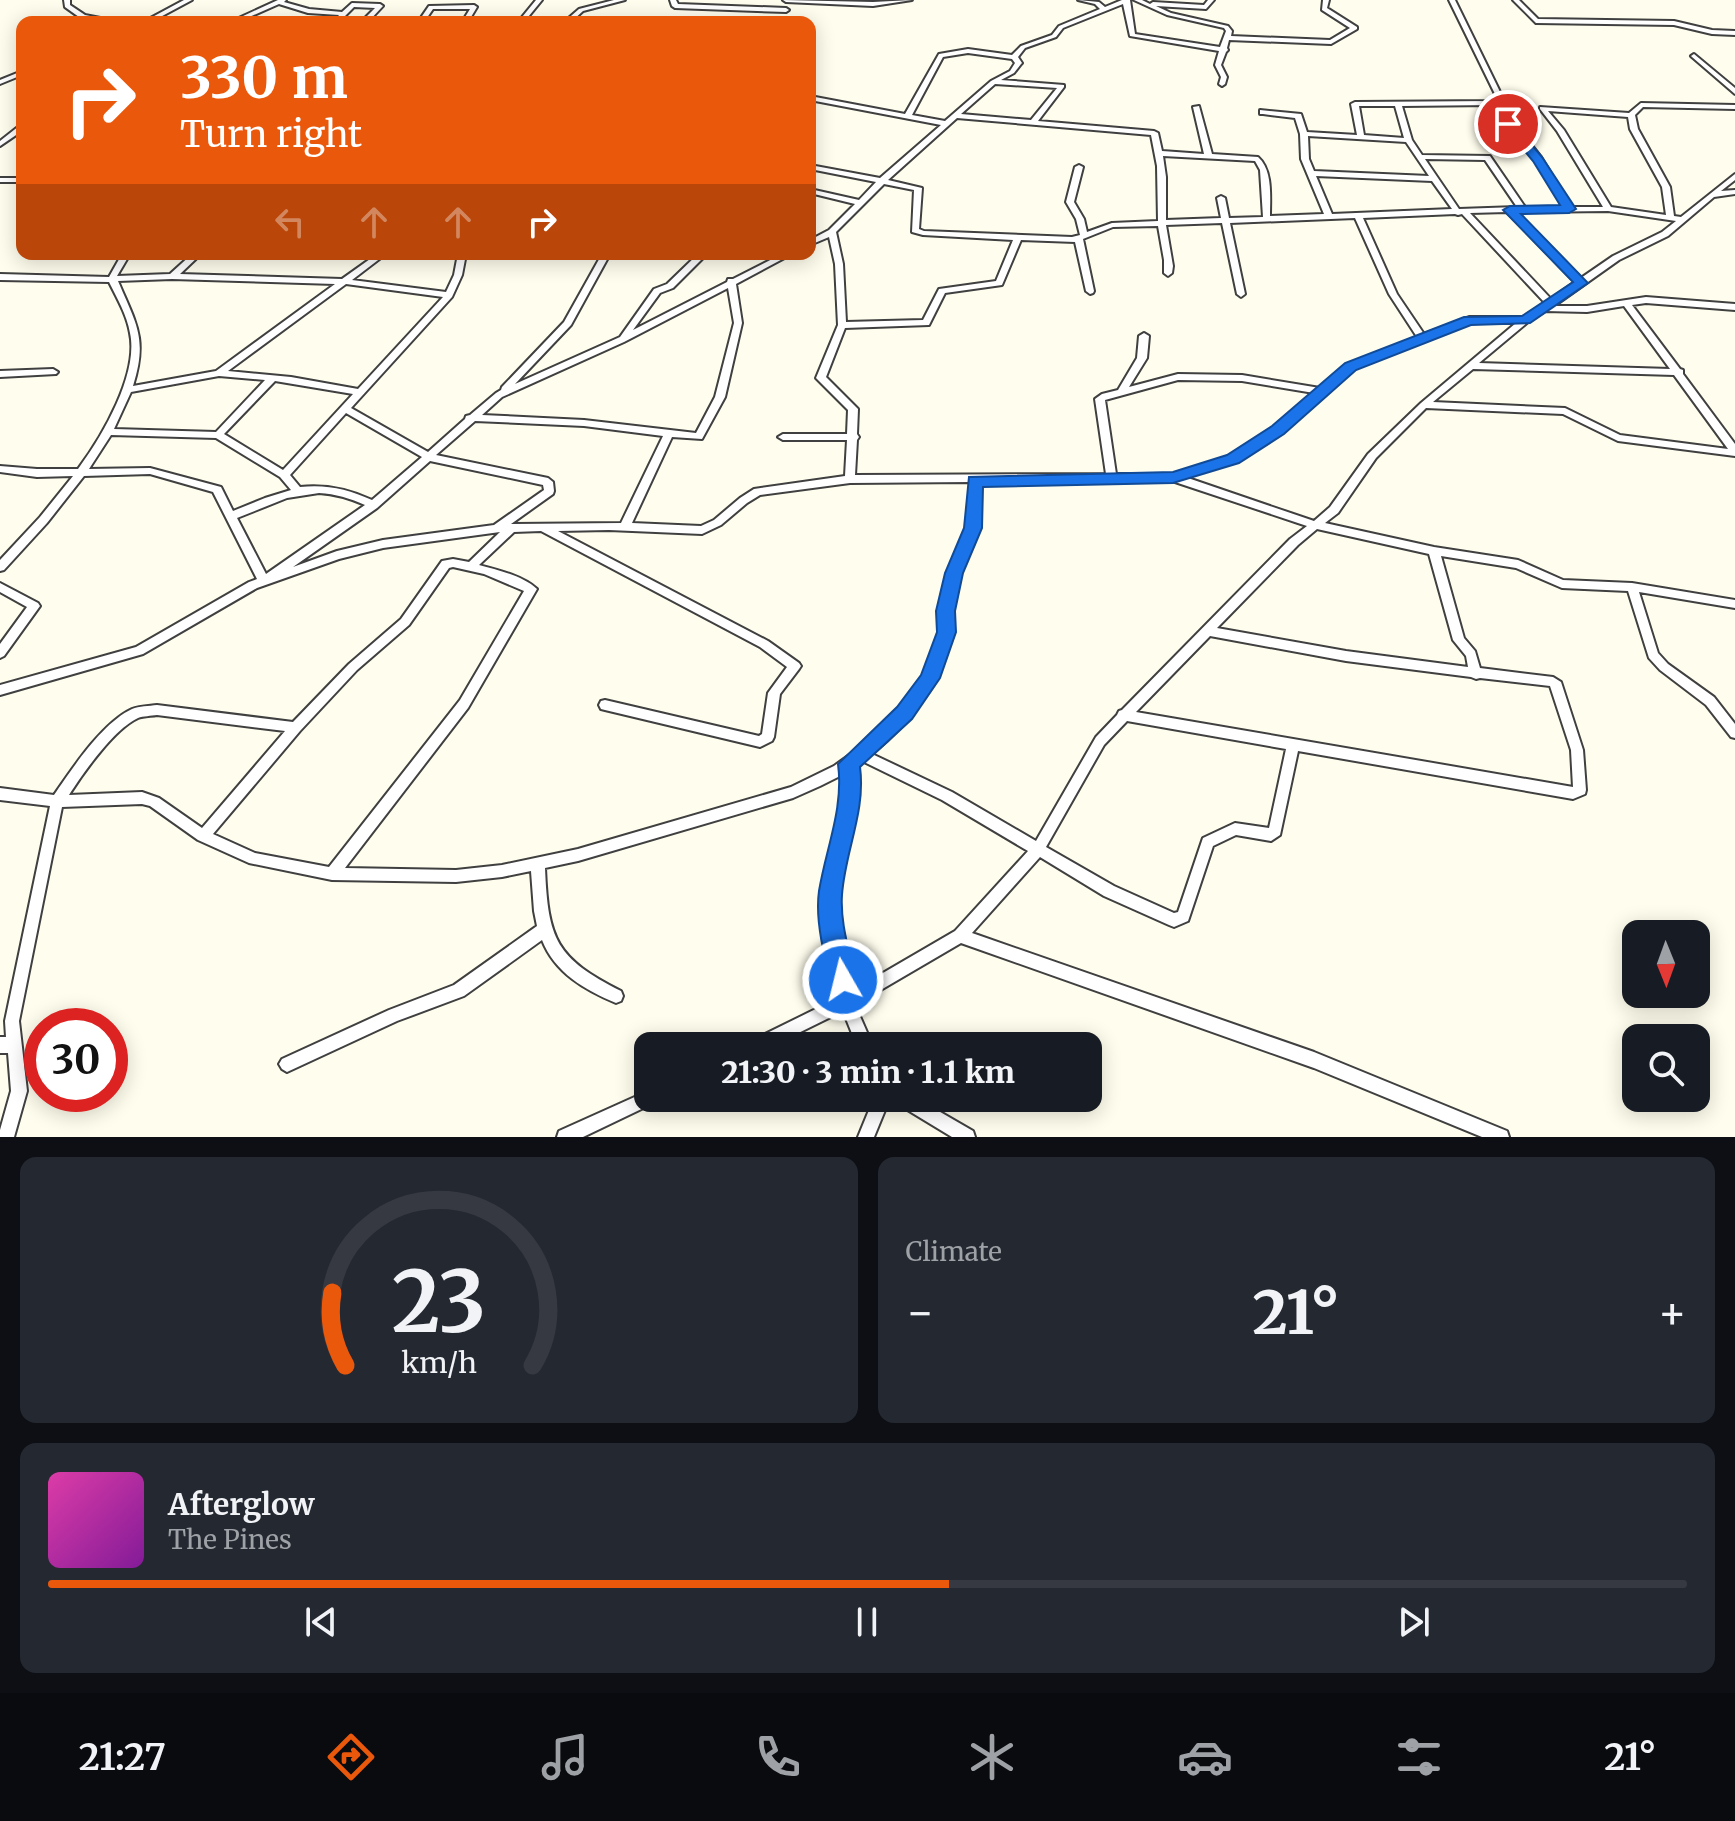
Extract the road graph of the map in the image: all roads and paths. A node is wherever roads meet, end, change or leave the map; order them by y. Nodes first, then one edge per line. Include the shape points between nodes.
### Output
1 (67, 0) edge
2 (189, 0) edge
3 (539, 0) edge
4 (622, 0) edge
5 (673, 0) edge
6 (788, 0) edge
7 (909, 0) edge
8 (1081, 0) edge
9 (1137, 0) edge
10 (1211, 0) edge
11 (1326, 0) edge
12 (1452, 0) edge
13 (1516, 0) edge
14 (280, 1) edge
15 (1127, 1) edge
16 (1149, 4) junction
17 (786, 10) junction
18 (1105, 10) junction
19 (344, 14) joint
20 (82, 16) edge
21 (158, 16) edge
22 (246, 16) edge
23 (370, 16) edge
24 (425, 16) edge
25 (469, 16) edge
26 (526, 16) edge
27 (574, 16) edge
28 (785, 16) edge
29 (1735, 33) edge
30 (1227, 38) junction
31 (1225, 50) junction
32 (1694, 56) dead end
33 (1014, 57) junction
34 (993, 82) junction
35 (1222, 84) dead end
36 (1735, 92) edge
37 (816, 99) edge
38 (1495, 103) junction
39 (1398, 105) junction
40 (1197, 107) dead end
41 (1735, 107) edge
42 (1263, 112) dead end
43 (1631, 115) junction
44 (959, 116) junction
45 (907, 117) junction
46 (1034, 121) junction
47 (947, 124) junction
48 (1304, 134) junction
49 (1361, 137) junction
50 (1408, 140) junction
51 (1158, 153) junction
52 (1208, 154) junction
53 (1420, 157) junction
54 (1079, 167) dead end
55 (816, 168) edge
56 (1311, 173) junction
57 (1735, 176) edge
58 (1434, 179) junction
59 (881, 182) junction
60 (816, 192) edge
61 (1735, 192) edge
62 (1707, 196) junction
63 (1221, 198) dead end
64 (860, 203) junction
65 (1523, 209) junction
66 (1569, 209) junction
67 (1608, 209) junction
68 (1510, 210) junction
69 (1461, 213) junction
70 (1358, 215) junction
71 (1266, 216) junction
72 (1329, 217) junction
73 (1675, 219) junction
74 (1226, 221) junction
75 (1162, 224) junction
76 (832, 232) junction
77 (816, 235) edge
78 (821, 237) junction
79 (1018, 238) junction
80 (1081, 238) junction
81 (816, 240) edge
82 (122, 260) edge
83 (190, 260) edge
84 (374, 260) edge
85 (461, 260) edge
86 (603, 260) edge
87 (697, 260) edge
88 (775, 260) edge
89 (1168, 273) dead end
90 (172, 276) junction
91 (0, 277) edge
92 (112, 278) junction
93 (731, 281) junction
94 (345, 282) junction
95 (1581, 283) junction
96 (1090, 291) dead end
97 (1241, 294) dead end
98 (449, 295) junction
99 (1626, 302) junction
100 (1547, 306) junction
101 (1735, 307) edge
102 (1525, 320) junction
103 (842, 325) junction
104 (1144, 336) dead end
105 (1421, 336) junction
106 (621, 340) junction
107 (1471, 366) junction
108 (53, 372) dead end
109 (1680, 372) junction
110 (219, 373) junction
111 (0, 374) edge
112 (273, 378) junction
113 (125, 390) junction
114 (358, 392) junction
115 (1121, 392) junction
116 (1323, 392) junction
117 (499, 395) junction
118 (1424, 405) junction
119 (346, 409) junction
120 (469, 418) junction
121 (109, 432) junction
122 (218, 435) junction
123 (668, 435) junction
124 (783, 437) dead end
125 (854, 437) junction
126 (1735, 452) edge
127 (429, 457) junction
128 (0, 469) edge
129 (81, 472) junction
130 (284, 475) junction
131 (1173, 477) junction
132 (850, 479) junction
133 (1112, 479) junction
134 (975, 481) junction
135 (296, 489) junction
136 (373, 505) junction
137 (232, 516) junction
138 (1315, 525) junction
139 (625, 526) junction
140 (512, 527) junction
141 (541, 527) junction
142 (497, 528) junction
143 (1434, 551) junction
144 (471, 566) junction
145 (0, 567) edge
146 (264, 581) junction
147 (0, 587) edge
148 (1632, 587) junction
149 (1735, 604) edge
150 (1208, 631) junction
151 (0, 653) edge
152 (1476, 674) junction
153 (0, 690) edge
154 (605, 705) dead end
155 (1123, 715) junction
156 (296, 727) junction
157 (1735, 733) edge
158 (1293, 745) junction
159 (862, 755) junction
160 (849, 764) junction
161 (0, 794) edge
162 (57, 801) junction
163 (203, 836) junction
164 (1037, 851) junction
165 (538, 864) junction
166 (332, 874) junction
167 (542, 931) junction
168 (960, 936) junction
169 (616, 996) dead end
170 (846, 1002) junction
171 (785, 1032) edge
172 (859, 1032) edge
173 (6, 1045) edge
174 (287, 1064) dead end
175 (634, 1106) edge
176 (876, 1112) edge
177 (925, 1112) edge
178 (587, 1133) edge
179 (6, 1137) edge
180 (565, 1137) edge
181 (866, 1137) edge
182 (967, 1137) edge
183 (1501, 1137) edge

1 - 20 street via 67,6
2 - 21 street
3 - 26 street
4 - 27 street
5 - 17 street via 675,6
6 - 7 street
6 - 17 street
8 - 18 street
9 - 16 street
10 - 16 street via 1206,7
11 - 30 street via 1326,11 1355,28 1337,41
12 - 38 street via 1499,96
13 - 29 street via 1536,21 1674,23
14 - 19 street via 308,11
14 - 22 street
15 - 18 street
15 - 31 street via 1130,34 1135,37
16 - 30 street via 1169,14 1221,24 1229,31
17 - 28 street
18 - 33 street via 1061,27
19 - 23 street via 352,5 380,6
24 - 25 street via 431,7 474,7
30 - 31 street
31 - 35 street via 1218,65
32 - 36 street
33 - 34 street via 1019,63 1012,72
33 - 45 street via 968,51 941,55
34 - 44 street
34 - 46 street via 1062,86
37 - 45 street
38 - 39 street
38 - 66 street
39 - 49 street via 1355,104
39 - 50 street
40 - 52 street
41 - 43 street via 1641,105
42 - 48 street via 1295,115
43 - 67 street via 1542,108
43 - 73 street via 1666,187
44 - 46 street
44 - 47 street
45 - 47 street
46 - 51 street via 1154,133
47 - 59 street
48 - 49 street
48 - 56 street
49 - 50 street
50 - 53 street
51 - 52 street
51 - 75 street via 1165,195
52 - 71 street via 1261,161
53 - 58 street
53 - 65 street via 1487,158
54 - 80 street via 1070,202 1080,219
55 - 59 street
56 - 58 street
56 - 72 street
57 - 62 street
58 - 69 street
59 - 64 street
59 - 79 street via 920,190 918,232
60 - 64 street
61 - 62 street
62 - 73 street
63 - 74 street
64 - 76 street
65 - 66 street
65 - 68 street
66 - 67 street
67 - 73 street
68 - 69 street
68 - 95 street
69 - 70 street
69 - 100 street
70 - 72 street
70 - 105 street via 1393,294
71 - 72 street
71 - 74 street
73 - 95 street via 1665,234
74 - 75 street
74 - 97 street
75 - 80 street via 1112,225
75 - 89 street
76 - 78 street
76 - 103 street
77 - 78 street
78 - 81 street
79 - 80 street
79 - 103 street via 999,283 942,291 926,323
80 - 96 street
82 - 92 street
83 - 90 street
84 - 94 street
85 - 98 street
86 - 117 street via 568,323
87 - 106 street via 670,286 657,291
88 - 93 street
90 - 92 street
90 - 94 street
91 - 92 street
92 - 113 street via 135,334
93 - 106 street
93 - 123 street via 738,323 720,397 699,437
94 - 98 street
94 - 110 street
95 - 100 street
98 - 114 street
99 - 100 street via 1587,309
99 - 101 street
99 - 109 street
100 - 102 street
102 - 105 street via 1478,319
102 - 107 street
103 - 125 street via 821,378 853,409
104 - 115 street via 1142,358
105 - 116 street via 1350,367
106 - 117 street
107 - 109 street
107 - 118 street
108 - 111 street
109 - 126 street
110 - 112 street
110 - 113 street
112 - 114 street
112 - 122 street
113 - 121 street
114 - 119 street
115 - 116 street via 1184,377 1242,378
115 - 133 street via 1100,399
116 - 131 street via 1233,459
117 - 120 street
118 - 126 street via 1565,411 1618,438
118 - 138 street via 1372,456 1334,510
119 - 127 street
119 - 130 street
120 - 123 street via 584,423
120 - 127 street
121 - 122 street
121 - 129 street
122 - 130 street
123 - 139 street
124 - 125 street
125 - 132 street
127 - 136 street
127 - 142 street via 548,482 549,491
128 - 129 street
129 - 137 street via 167,475 217,490
129 - 145 street
130 - 135 street
131 - 133 street
131 - 138 street
132 - 134 street
132 - 139 street via 758,492 744,498 715,527 702,530
133 - 134 street
134 - 159 street via 973,528 954,573 939,657 920,694
135 - 136 street via 350,491
135 - 137 street
136 - 146 street
137 - 146 street
138 - 143 street
138 - 150 street
139 - 141 street
140 - 141 street
140 - 142 street
140 - 144 street
141 - 154 street via 764,644 795,666 774,693 768,737 760,742
142 - 146 street via 383,544
143 - 148 street via 1518,564 1575,586
143 - 152 street via 1459,640 1471,654
144 - 156 street via 446,564 405,622
144 - 166 street via 532,593 464,704
146 - 153 street via 139,651
147 - 151 street via 34,606
148 - 149 street
148 - 157 street via 1653,655 1700,691
150 - 152 street
150 - 155 street
152 - 158 street via 1557,685 1577,750 1578,793
155 - 158 street
155 - 164 street via 1084,766
156 - 162 street via 157,710 136,713 88,756
156 - 163 street
158 - 164 street via 1275,831 1271,835 1235,829 1208,842 1180,920 1149,910
159 - 160 street
159 - 164 street via 947,796
160 - 165 street via 793,792
160 - 170 street via 847,819 830,893
161 - 162 street
162 - 163 street via 142,798
162 - 173 street
163 - 166 street via 254,859
164 - 168 street
165 - 166 street via 456,876
165 - 167 street
167 - 169 street via 557,957 589,984
167 - 174 street via 459,991
168 - 170 street
168 - 183 street via 1314,1060
170 - 171 street
170 - 172 street
173 - 179 street via 19,1091
175 - 178 street
176 - 181 street
177 - 182 street
178 - 180 street

